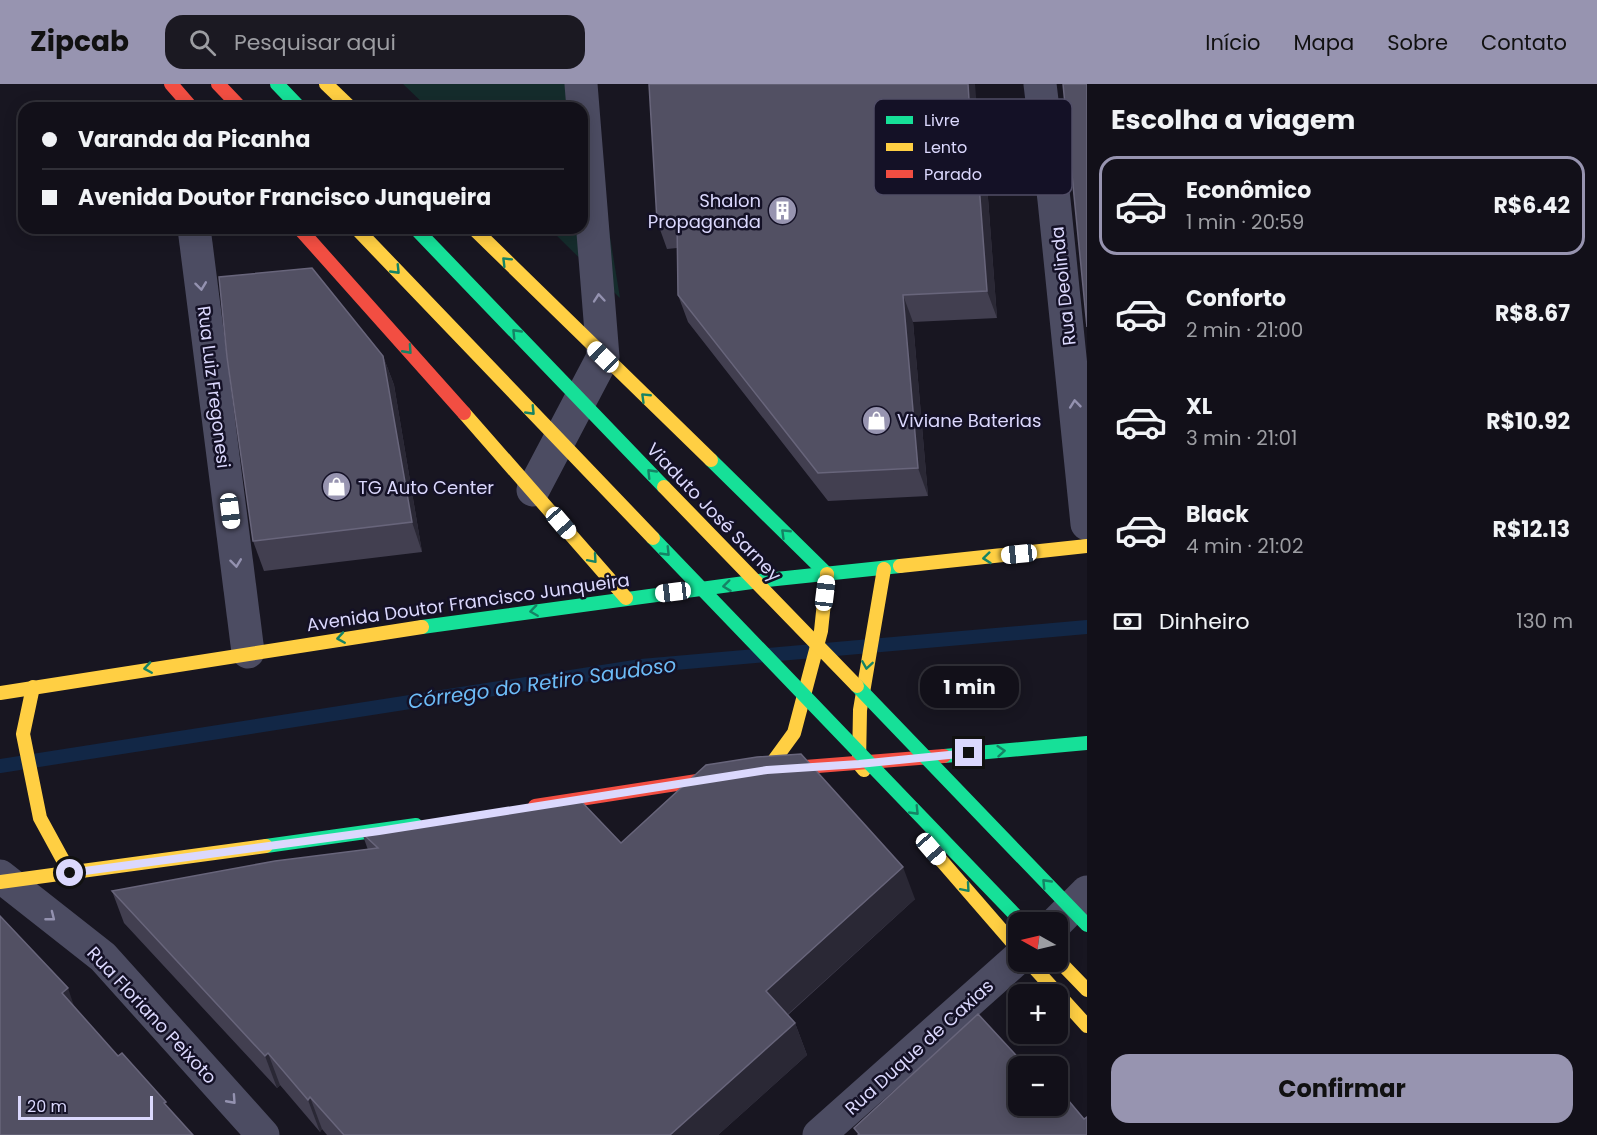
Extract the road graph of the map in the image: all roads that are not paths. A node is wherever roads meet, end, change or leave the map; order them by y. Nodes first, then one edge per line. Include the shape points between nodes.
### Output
1 (218, 84) edge
2 (276, 84) edge
3 (326, 84) edge
4 (580, 84) edge
5 (1040, 84) edge
6 (1042, 99) edge
7 (235, 102) edge
8 (294, 102) edge
9 (345, 102) edge
10 (582, 102) edge
11 (588, 179) edge
12 (1053, 195) edge
13 (195, 234) edge
14 (304, 234) edge
15 (362, 234) edge
16 (421, 234) edge
17 (479, 234) edge
18 (603, 357) junction
19 (533, 490) junction
20 (1087, 524) edge
21 (1087, 546) edge
22 (884, 569) junction
23 (827, 574) junction
24 (626, 598) junction
25 (248, 652) junction
26 (33, 687) junction
27 (0, 693) edge
28 (1087, 743) edge
29 (859, 764) junction
30 (767, 770) junction
31 (520, 808) edge
32 (426, 823) edge
33 (70, 873) junction
34 (2, 880) edge
35 (1087, 892) edge
36 (1012, 912) edge
37 (1067, 912) edge
38 (1087, 925) edge
39 (1008, 937) edge
40 (1008, 967) edge
41 (1068, 970) edge
42 (1038, 972) edge
43 (1087, 990) edge
44 (1087, 1026) edge
45 (263, 1135) edge
46 (819, 1135) edge

1 - 7 main road
2 - 8 main road
3 - 9 main road
10 -> 4 street
6 -> 5 street, Rua Deolinda
18 -> 11 street
20 -> 12 street, Rua Deolinda
13 -> 25 street, Rua Luiz Fregonesi
14 -> 19 main road
15 -> 36 main road, bridge
38 -> 16 main road, Viaduto José Sarney, bridge
18 -> 17 main road
18 - 19 street
23 -> 18 main road
19 -> 24 main road
21 -> 22 main road, Avenida Doutor Francisco Junqueira
22 - 23 main road, Avenida Doutor Francisco Junqueira
22 -> 29 main road via 860,710
23 -> 24 main road, Avenida Doutor Francisco Junqueira
23 - 30 main road, bridge via 821,631 794,733
24 -> 25 main road, Avenida Doutor Francisco Junqueira
25 -> 26 main road, Avenida Doutor Francisco Junqueira
26 - 27 main road, Avenida Doutor Francisco Junqueira
26 - 33 main road via 23,734 40,818
29 -> 28 main road
29 - 30 main road
29 -> 39 main road
30 - 31 main road
32 - 33 main road
33 - 34 main road
34 -> 45 street, Rua Floriano Peixoto via 103,957
35 - 37 street
40 - 46 street, Rua Duque de Caxias
41 - 43 main road
42 - 44 main road

